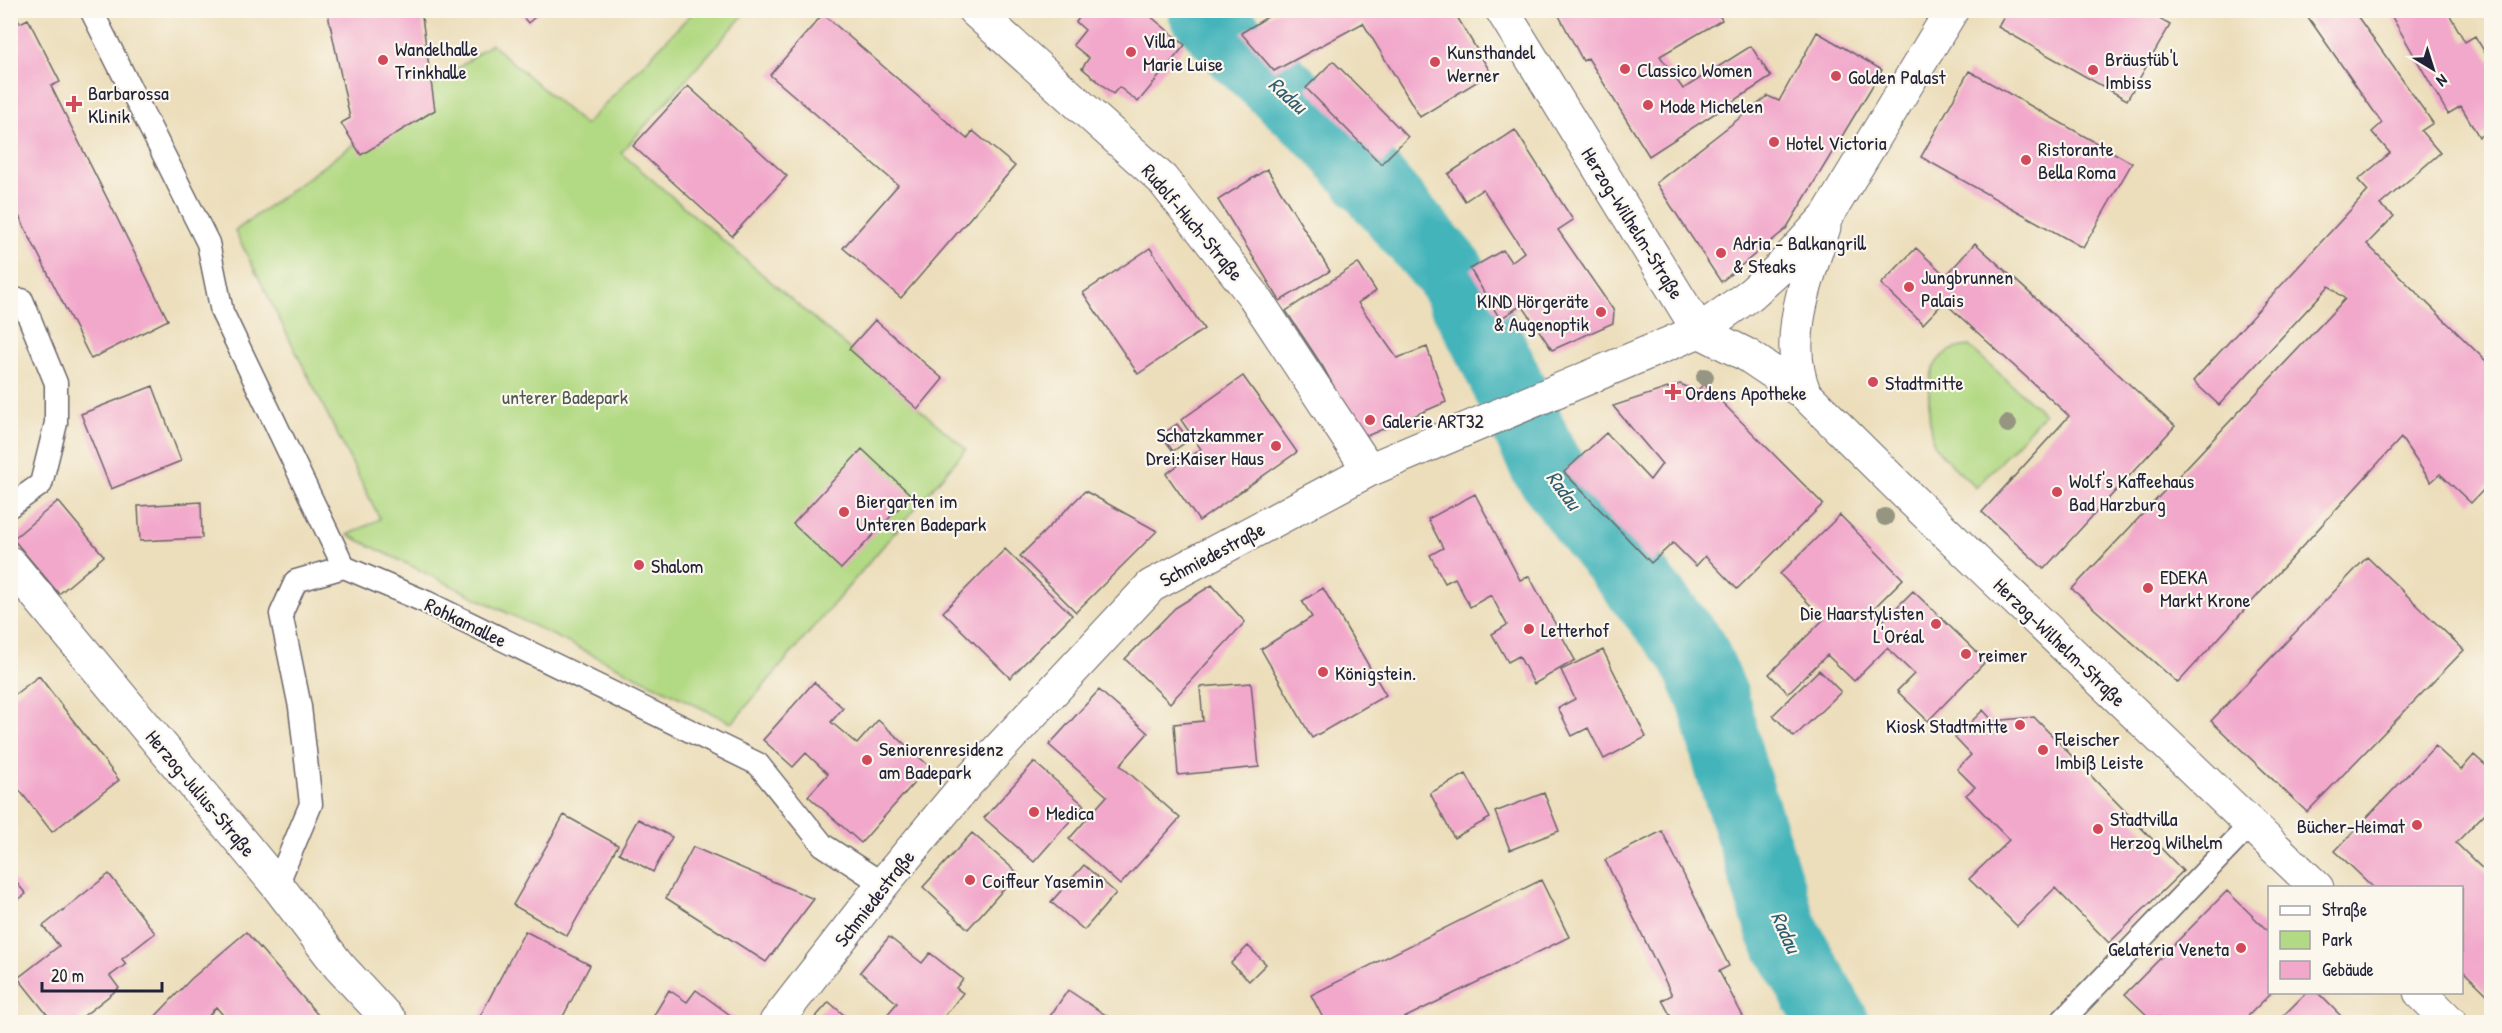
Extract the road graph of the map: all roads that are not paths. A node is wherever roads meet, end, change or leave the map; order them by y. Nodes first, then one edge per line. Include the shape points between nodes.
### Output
1 (91, 10) edge
2 (974, 10) edge
3 (1502, 10) edge
4 (1952, 10) edge
5 (1827, 216) junction
6 (22, 300) dead end
7 (1699, 332) junction
8 (1804, 394) junction
9 (1369, 471) junction
10 (10, 506) edge
11 (10, 563) edge
12 (344, 567) junction
13 (2251, 824) junction
14 (883, 884) junction
15 (277, 885) junction
16 (2315, 886) edge
17 (2421, 994) edge
18 (391, 1023) edge
19 (776, 1023) edge
20 (2061, 1023) edge
21 (2450, 1023) edge

1 - 12 lane via 208,243 222,312
2 - 9 street, Rudolf-Huch-Straße via 1162,179 1254,296
3 - 7 street, Herzog-Wilhelm-Straße
4 - 5 street
5 - 7 street, Schmiedestraße via 1781,267
5 - 8 street via 1805,286 1795,340 1798,378
6 - 10 lane via 56,383 56,423 41,484
7 - 8 street, Herzog-Wilhelm-Straße via 1747,354
7 - 9 street, Schmiedestraße
8 - 13 street, Herzog-Wilhelm-Straße
9 - 14 street, Schmiedestraße via 1151,586 969,781
11 - 15 street, Herzog-Julius-Straße
12 - 14 lane, Rohkamallee via 426,602 758,764 823,845
12 - 15 lane via 296,581 281,615 300,707 311,804
13 - 16 street, Herzog-Wilhelm-Straße
13 - 20 lane
14 - 19 street, Schmiedestraße
15 - 18 street, Herzog-Julius-Straße via 339,966
17 - 21 street

